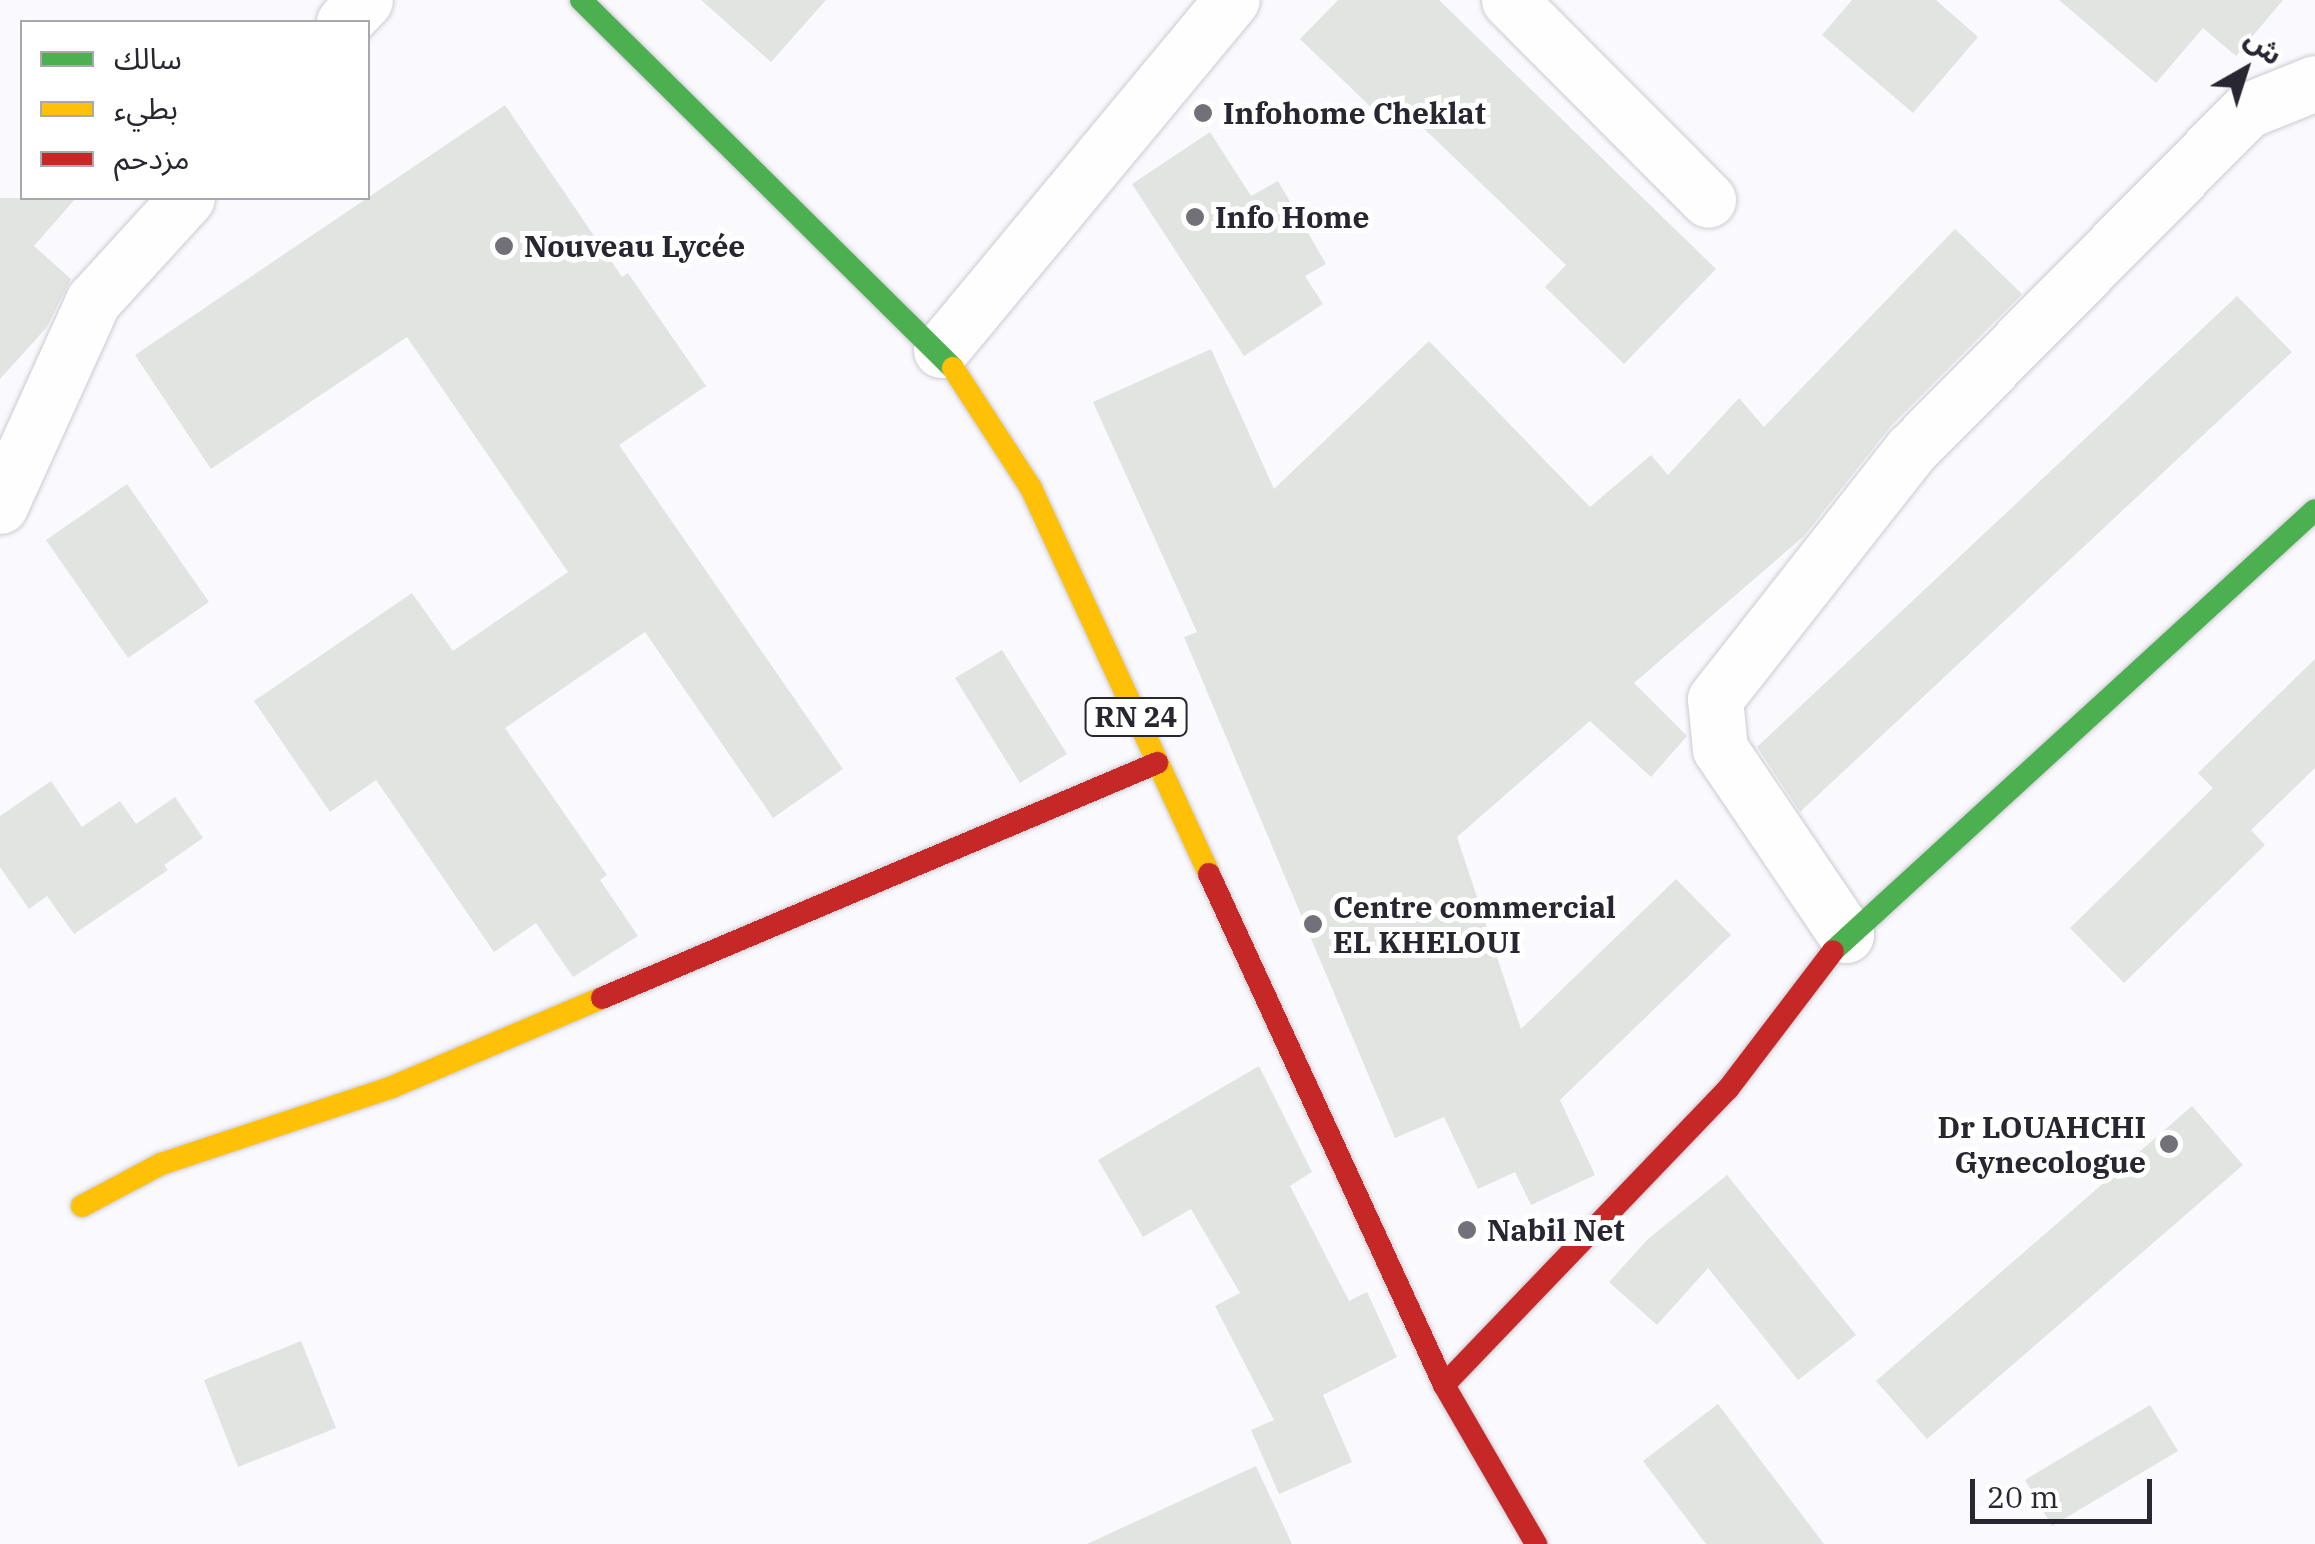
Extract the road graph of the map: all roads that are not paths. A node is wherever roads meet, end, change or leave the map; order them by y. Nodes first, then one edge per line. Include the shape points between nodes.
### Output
1 (365, 0) edge
2 (580, 0) edge
3 (1232, 0) edge
4 (1510, 0) edge
5 (346, 20) edge
6 (2315, 83) edge
7 (184, 200) edge
8 (1708, 200) dead end
9 (941, 350) junction
10 (0, 506) edge
11 (2315, 510) edge
12 (1157, 763) junction
13 (1846, 935) junction
14 (82, 1206) dead end
15 (1444, 1385) junction
16 (1536, 1544) edge

1 - 5 street
2 - 9 street, RN 24
3 - 9 street
4 - 8 street
6 - 13 street via 2248,110 1912,449 1715,699 1720,749
7 - 10 street via 94,301
9 - 12 street, RN 24 via 1031,488
11 - 13 street
12 - 14 street via 392,1087 160,1164
12 - 15 street, RN 24
13 - 15 street via 1728,1089
15 - 16 street, RN 24

